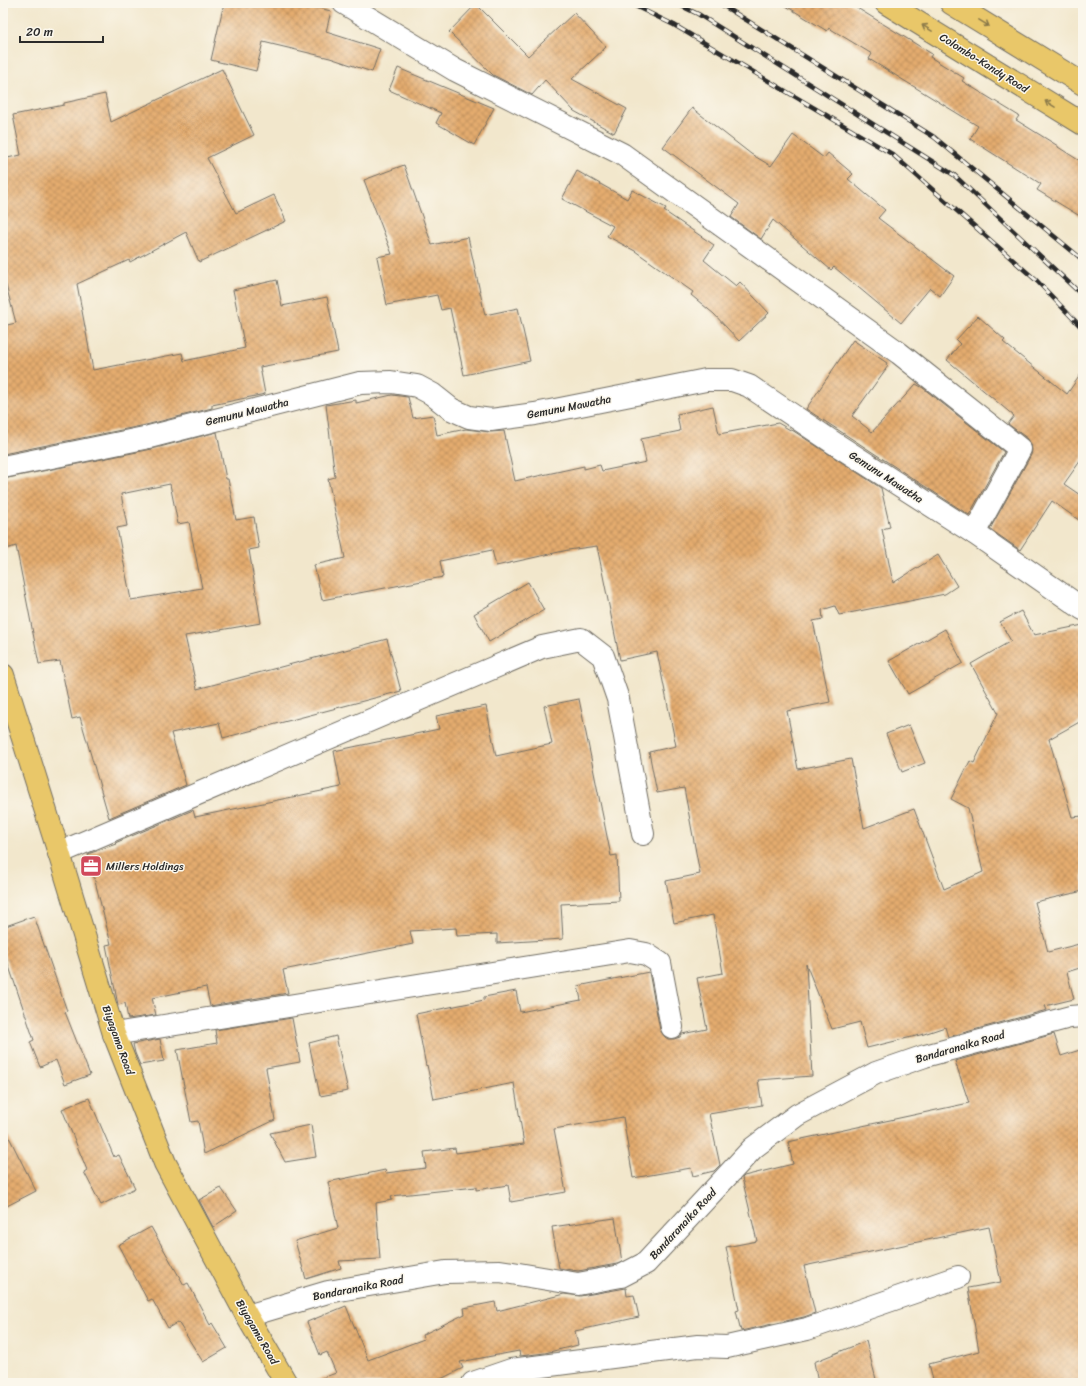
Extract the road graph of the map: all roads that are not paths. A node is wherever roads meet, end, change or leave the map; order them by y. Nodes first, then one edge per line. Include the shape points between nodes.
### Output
1 (344, 3) edge
2 (886, 3) edge
3 (951, 3) edge
4 (1083, 84) edge
5 (1083, 124) edge
6 (3, 467) edge
7 (974, 533) junction
8 (1083, 609) edge
9 (3, 675) edge
10 (643, 834) dead end
11 (59, 853) junction
12 (1083, 1016) edge
13 (672, 1028) dead end
14 (114, 1034) junction
15 (958, 1277) dead end
16 (247, 1316) junction
17 (286, 1383) edge
18 (473, 1383) edge

1 - 7 street via 455,70 622,154 899,353 1020,449
5 -> 2 main road, Colombo-Kandy Road
3 -> 4 main road
6 - 7 street, Gemunu Mawatha via 149,437 360,383 391,382 417,386 451,409 491,420 535,414 706,380 732,380 749,386
7 - 8 street, Gemunu Mawatha
9 - 11 main road, Biyagama Road
10 - 11 street via 618,699 603,656 581,639 542,647
11 - 14 main road, Biyagama Road
12 - 16 street, Bandaranaika Road via 1070,1017 925,1056 876,1073 797,1115 753,1148 646,1263 621,1276 578,1284 500,1271 445,1272 328,1292
13 - 14 street via 660,963 646,954 630,952
14 - 16 main road, Biyagama Road via 165,1163
15 - 18 street via 808,1329 727,1347 698,1346 511,1370
16 - 17 main road, Biyagama Road

